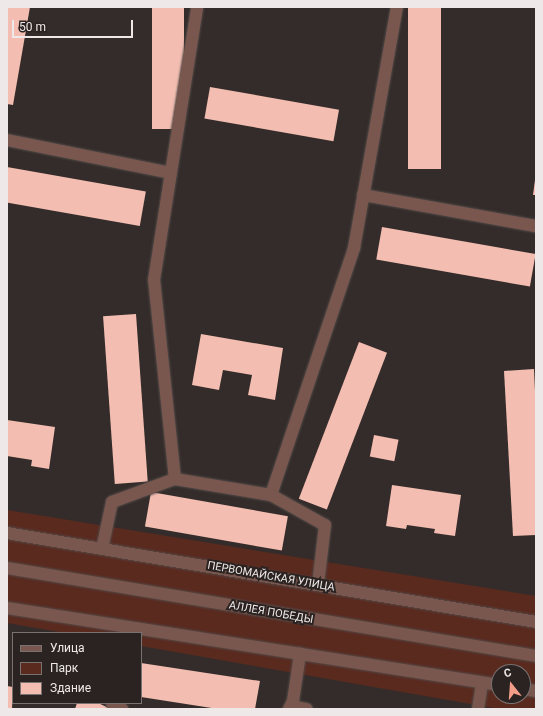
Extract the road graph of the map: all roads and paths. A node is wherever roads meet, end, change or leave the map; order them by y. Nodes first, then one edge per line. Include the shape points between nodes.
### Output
1 (197, 7) edge
2 (397, 7) edge
3 (7, 140) edge
4 (171, 173) junction
5 (363, 195) junction
6 (536, 226) edge
7 (175, 479) junction
8 (271, 495) junction
9 (7, 533) edge
10 (102, 548) junction
11 (7, 568) edge
12 (318, 585) junction
13 (7, 608) edge
14 (536, 622) edge
15 (95, 627) edge
16 (133, 632) edge
17 (142, 633) edge
18 (300, 654) junction
19 (536, 656) edge
20 (482, 682) junction
21 (491, 684) edge
22 (297, 708) edge
23 (478, 709) edge

1 - 4 street
2 - 5 street
3 - 4 street
4 - 7 street via 154,280
5 - 6 street
5 - 8 street via 354,248
7 - 8 street
7 - 10 street via 112,502
8 - 12 street via 325,525
9 - 10 street, ПЕРВОМАЙСКАЯ УЛИЦА
10 - 12 street, ПЕРВОМАЙСКАЯ УЛИЦА
11 - 19 street, АЛЛЕЯ ПОБЕДЫ
12 - 14 street, ПЕРВОМАЙСКАЯ УЛИЦА
13 - 15 street
15 - 16 street
17 - 18 street
18 - 20 street
18 - 22 street
20 - 21 street
20 - 23 street

